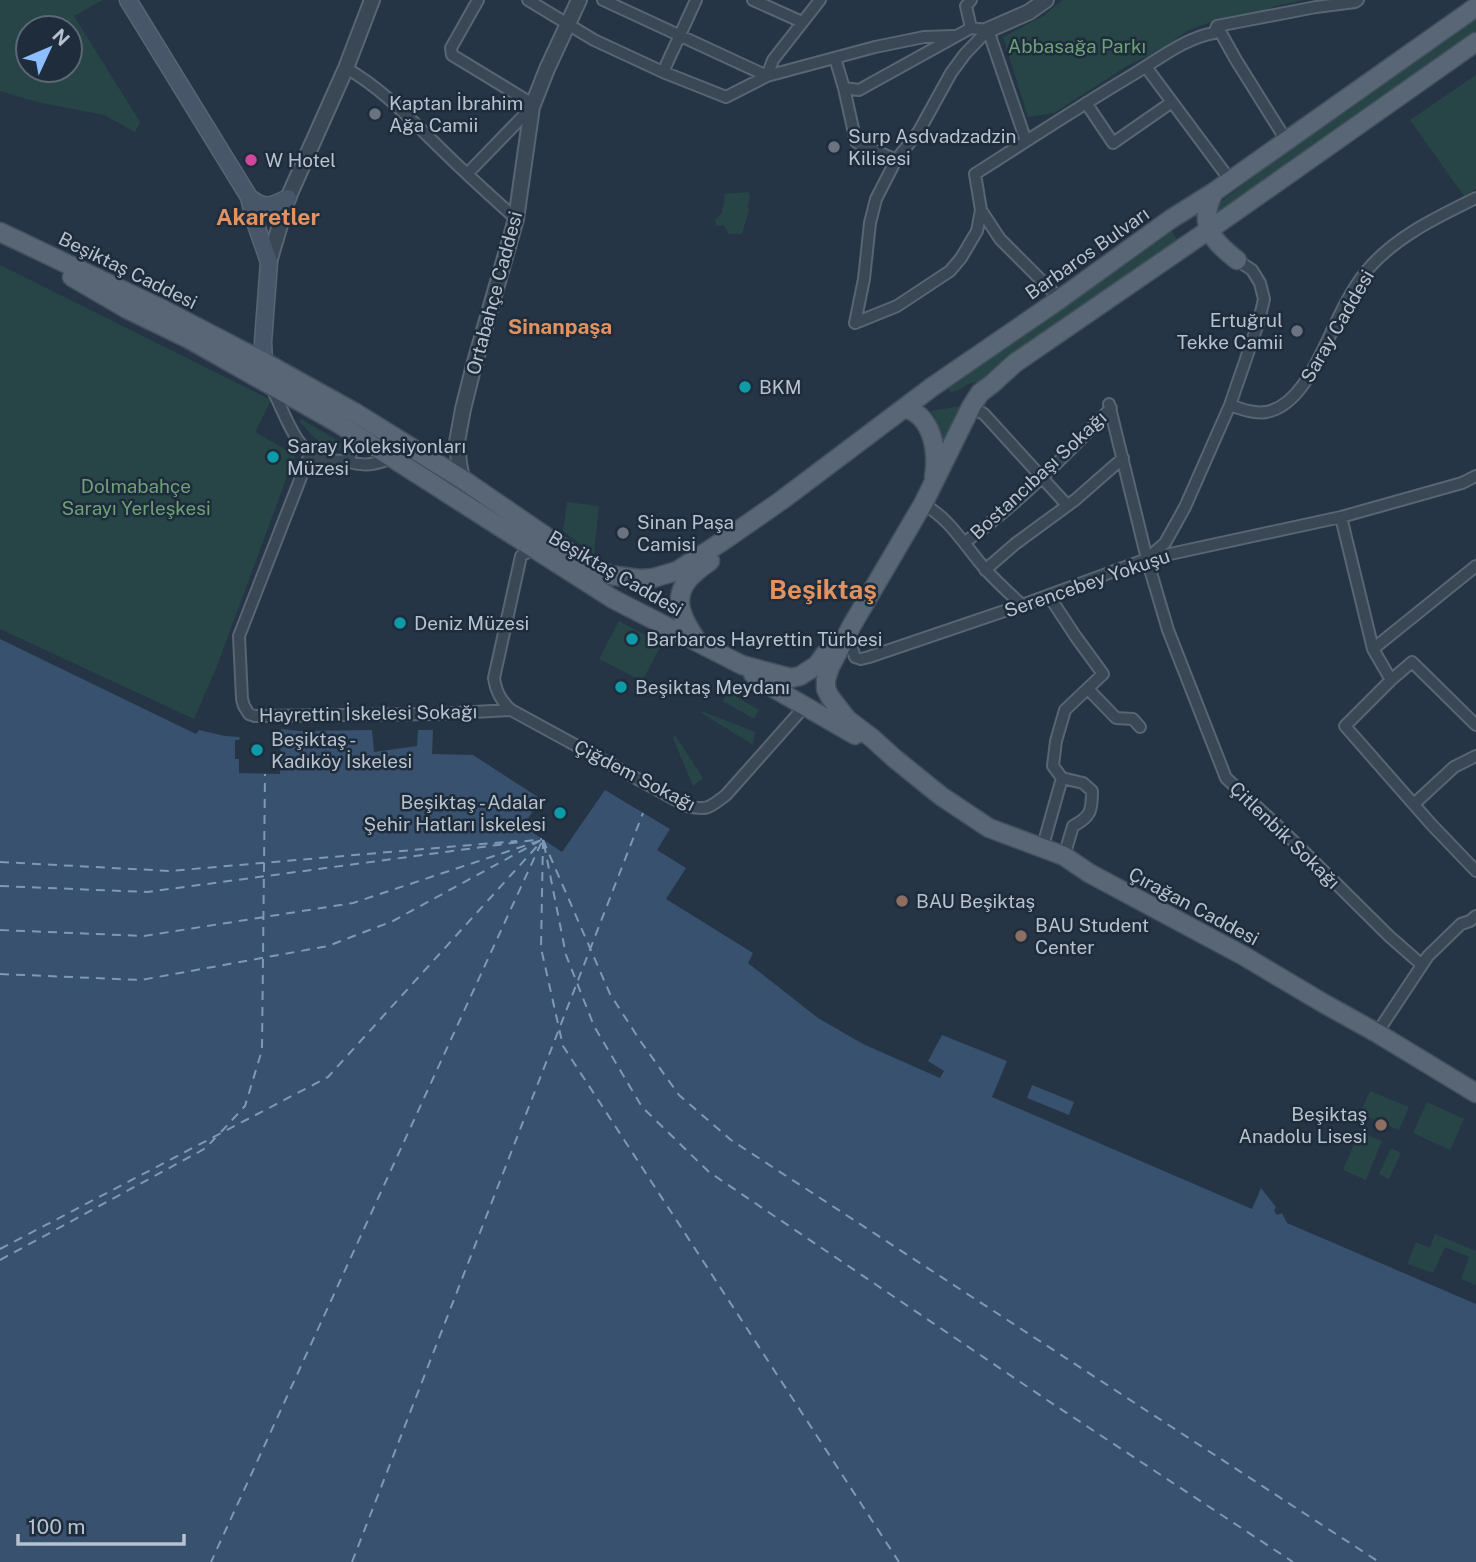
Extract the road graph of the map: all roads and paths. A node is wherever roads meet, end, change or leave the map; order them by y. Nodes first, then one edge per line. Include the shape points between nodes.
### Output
1 (128, 0) edge
2 (372, 0) edge
3 (478, 0) edge
4 (528, 0) edge
5 (579, 0) edge
6 (603, 0) edge
7 (696, 0) edge
8 (752, 0) edge
9 (820, 0) edge
10 (971, 0) edge
11 (1046, 0) edge
12 (1358, 0) edge
13 (770, 4) edge
14 (1476, 7) edge
15 (802, 22) junction
16 (568, 23) junction
17 (1217, 26) junction
18 (971, 27) junction
19 (988, 30) junction
20 (679, 36) junction
21 (954, 36) junction
22 (1476, 42) edge
23 (835, 58) junction
24 (1146, 67) junction
25 (346, 68) junction
26 (663, 72) junction
27 (767, 76) junction
28 (844, 88) junction
29 (1172, 102) junction
30 (1087, 103) junction
31 (532, 107) junction
32 (1286, 140) junction
33 (1026, 141) junction
34 (896, 160) junction
35 (467, 174) junction
36 (1230, 180) junction
37 (1214, 192) junction
38 (249, 197) junction
39 (288, 198) junction
40 (1476, 198) edge
41 (981, 210) junction
42 (1229, 216) junction
43 (516, 219) junction
44 (1171, 219) junction
45 (1209, 229) junction
46 (0, 232) edge
47 (1187, 245) junction
48 (36, 250) junction
49 (1237, 260) junction
50 (268, 262) junction
51 (1060, 299) junction
52 (264, 362) junction
53 (269, 383) junction
54 (1230, 405) junction
55 (1110, 406) joint
56 (971, 407) junction
57 (904, 408) junction
58 (354, 434) junction
59 (310, 454) junction
60 (393, 458) junction
61 (1123, 458) junction
62 (349, 461) junction
63 (1476, 476) edge
64 (1041, 477) junction
65 (462, 479) junction
66 (927, 497) junction
67 (1067, 505) junction
68 (1341, 517) junction
69 (726, 539) junction
70 (965, 542) junction
71 (533, 549) junction
72 (1147, 559) junction
73 (985, 569) junction
74 (1474, 570) edge
75 (1049, 596) junction
76 (1022, 605) junction
77 (852, 625) junction
78 (843, 642) junction
79 (699, 644) junction
80 (1373, 649) junction
81 (742, 665) junction
82 (1391, 680) junction
83 (1087, 689) junction
84 (805, 706) junction
85 (511, 710) junction
86 (1476, 725) edge
87 (1140, 727) dead end
88 (1476, 756) edge
89 (894, 758) junction
90 (1062, 778) junction
91 (1414, 804) junction
92 (1042, 849) junction
93 (1063, 856) junction
94 (1476, 870) edge
95 (1474, 920) edge
96 (1422, 965) junction
97 (1377, 1033) junction
98 (1476, 1093) edge

1 - 38 main road
2 - 25 street
3 - 31 street via 451,48 452,55
4 - 16 street
5 - 16 street, Ortabahçe Caddesi
6 - 20 street
7 - 20 street
8 - 13 street
9 - 15 street
10 - 18 street via 966,6
11 - 19 street
12 - 17 street
13 - 15 street
14 - 32 main road, Barbaros Bulvarı
15 - 27 street via 773,60
16 - 26 street
16 - 31 street, Ortabahçe Caddesi
17 - 24 street via 1214,33 1200,35
17 - 32 street
18 - 19 street
18 - 21 street
19 - 33 street
19 - 34 street via 951,73 919,131
20 - 26 street
20 - 27 street
21 - 23 street via 924,37
21 - 28 street via 859,90
22 - 42 main road
23 - 27 street
23 - 28 street
24 - 29 street
24 - 30 street
25 - 35 street via 399,107
25 - 39 street
26 - 27 street via 726,97
28 - 34 street via 856,142
29 - 30 street via 1113,143
29 - 36 street
30 - 33 street
31 - 35 street
31 - 43 street, Ortabahçe Caddesi
32 - 36 main road, Barbaros Bulvarı
33 - 41 street via 975,174
34 - 41 street via 876,199 855,323 897,306 950,271 977,231
35 - 43 street
36 - 37 main road, Barbaros Bulvarı
37 - 44 main road, Barbaros Bulvarı
37 - 45 main road via 1207,209
38 - 39 main road via 264,206
38 - 50 main road
39 - 50 street
40 - 54 street, Saray Caddesi via 1401,239 1368,269 1335,323 1314,370 1290,399 1265,412
41 - 51 street via 1000,239
42 - 45 main road
42 - 49 main road via 1224,231
43 - 65 street, Ortabahçe Caddesi via 463,409 457,442
44 - 47 main road via 1181,226
44 - 51 main road, Barbaros Bulvarı
45 - 47 main road
45 - 49 main road via 1219,246
46 - 48 main road
47 - 56 main road via 1015,363 980,393
48 - 52 main road, Beşiktaş Caddesi
48 - 53 main road, Beşiktaş Caddesi via 68,275 127,309
49 - 54 street via 1252,270 1264,299
50 - 52 main road
51 - 57 main road, Barbaros Bulvarı
52 - 65 main road, Beşiktaş Caddesi
53 - 58 main road, Beşiktaş Caddesi
53 - 59 street via 286,421
54 - 72 street via 1185,507 1165,543
55 - 61 street, Çitlenbik Sokağı
55 - 64 street, Bostancıbaşı Sokağı
56 - 64 street via 984,414
56 - 66 main road
57 - 66 main road via 918,413 932,436 936,461
57 - 69 main road, Barbaros Bulvarı
58 - 60 main road, Beşiktaş Caddesi
58 - 62 street
59 - 62 street via 322,460
59 - 85 street, Hayrettin İskelesi Sokağı via 239,636 241,692 249,714
60 - 62 street via 362,465
60 - 71 main road, Beşiktaş Caddesi
61 - 67 street
61 - 72 street, Çitlenbik Sokağı
63 - 68 street, Serencebey Yokuşu
64 - 67 street
64 - 70 street, Bostancıbaşı Sokağı
65 - 69 main road, Beşiktaş Caddesi via 581,561 610,575 640,579 668,575
66 - 70 street
66 - 77 main road
67 - 73 street
68 - 72 street, Serencebey Yokuşu
68 - 80 street
69 - 79 main road via 720,552 695,572 681,593 682,616
70 - 73 street
71 - 79 main road, Beşiktaş Caddesi via 613,599
71 - 85 street via 522,556 494,678 499,696
72 - 75 street, Serencebey Yokuşu
72 - 96 street, Çitlenbik Sokağı via 1168,630 1226,778
73 - 76 street
74 - 80 street
75 - 76 street, Serencebey Yokuşu
75 - 83 street via 1103,674
76 - 77 street, Serencebey Yokuşu via 861,659 855,657 850,643
77 - 78 main road
78 - 81 main road via 800,676 791,678
78 - 89 main road via 826,689 847,719
79 - 81 main road
80 - 82 street
81 - 84 main road
82 - 86 street via 1412,662
82 - 91 street via 1345,726
83 - 87 street via 1116,718 1133,719
83 - 90 street via 1065,710 1056,741 1053,766
84 - 85 street, Çiğdem Sokağı via 726,794 702,809 687,806
84 - 89 main road
88 - 91 street via 1454,767
89 - 92 main road, Çırağan Caddesi via 989,828
90 - 92 street
90 - 93 street via 1083,783 1092,791 1092,806 1085,820 1073,826
91 - 94 street
92 - 93 main road, Çırağan Caddesi
93 - 97 main road, Çırağan Caddesi
95 - 96 street via 1461,924
96 - 97 street
97 - 98 main road, Çırağan Caddesi

